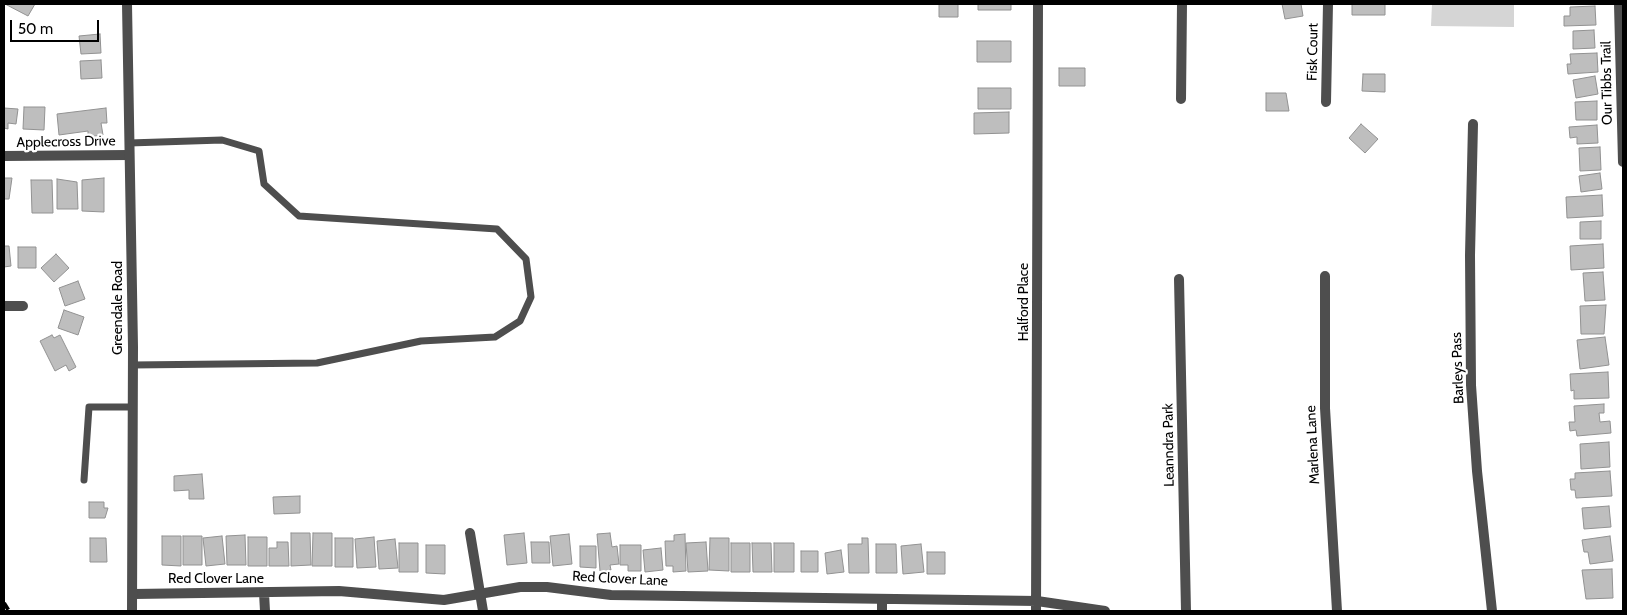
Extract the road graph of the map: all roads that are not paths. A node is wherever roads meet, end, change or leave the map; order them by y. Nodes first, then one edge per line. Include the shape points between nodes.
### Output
1 (127, 4) edge
2 (1038, 4) edge
3 (1182, 4) edge
4 (1328, 4) edge
5 (1619, 4) edge
6 (1181, 99) dead end
7 (1326, 102) dead end
8 (1473, 124) dead end
9 (129, 143) junction
10 (129, 155) junction
11 (4, 156) edge
12 (1623, 162) edge
13 (1325, 276) dead end
14 (1179, 279) dead end
15 (4, 306) edge
16 (23, 306) dead end
17 (132, 365) junction
18 (132, 407) junction
19 (84, 480) dead end
20 (470, 533) dead end
21 (264, 592) junction
22 (134, 594) junction
23 (481, 595) junction
24 (882, 599) junction
25 (1037, 606) edge
26 (132, 611) edge
27 (264, 611) edge
28 (483, 611) edge
29 (882, 611) edge
30 (1105, 611) edge
31 (1186, 611) edge
32 (1337, 611) edge
33 (1492, 611) edge

1 - 9 street, Greendale Road
2 - 25 street, Halford Place
3 - 6 street
4 - 7 street, Fisk Court
5 - 12 street, Our Tibbs Trail
8 - 33 street, Barleys Pass via 1471,385
9 - 10 street, Greendale Road
9 - 17 lane via 222,140 259,151 264,184 299,216 496,229 526,259 531,297 520,321 495,337 421,341 317,363
10 - 11 street, Applecross Drive
10 - 17 street, Greendale Road
13 - 32 street, Marlena Lane via 1325,408
14 - 31 street, Leanndra Park
15 - 16 street
17 - 18 street, Greendale Road
18 - 19 lane via 88,407
18 - 22 street, Greendale Road
20 - 23 street
21 - 22 street, Red Clover Lane
21 - 23 street, Red Clover Lane via 339,591 444,600
21 - 27 street
22 - 26 street, Greendale Road
23 - 24 street, Red Clover Lane via 520,587 610,595
23 - 28 street
24 - 25 street, Red Clover Lane
24 - 29 street
25 - 30 street, Red Clover Lane

